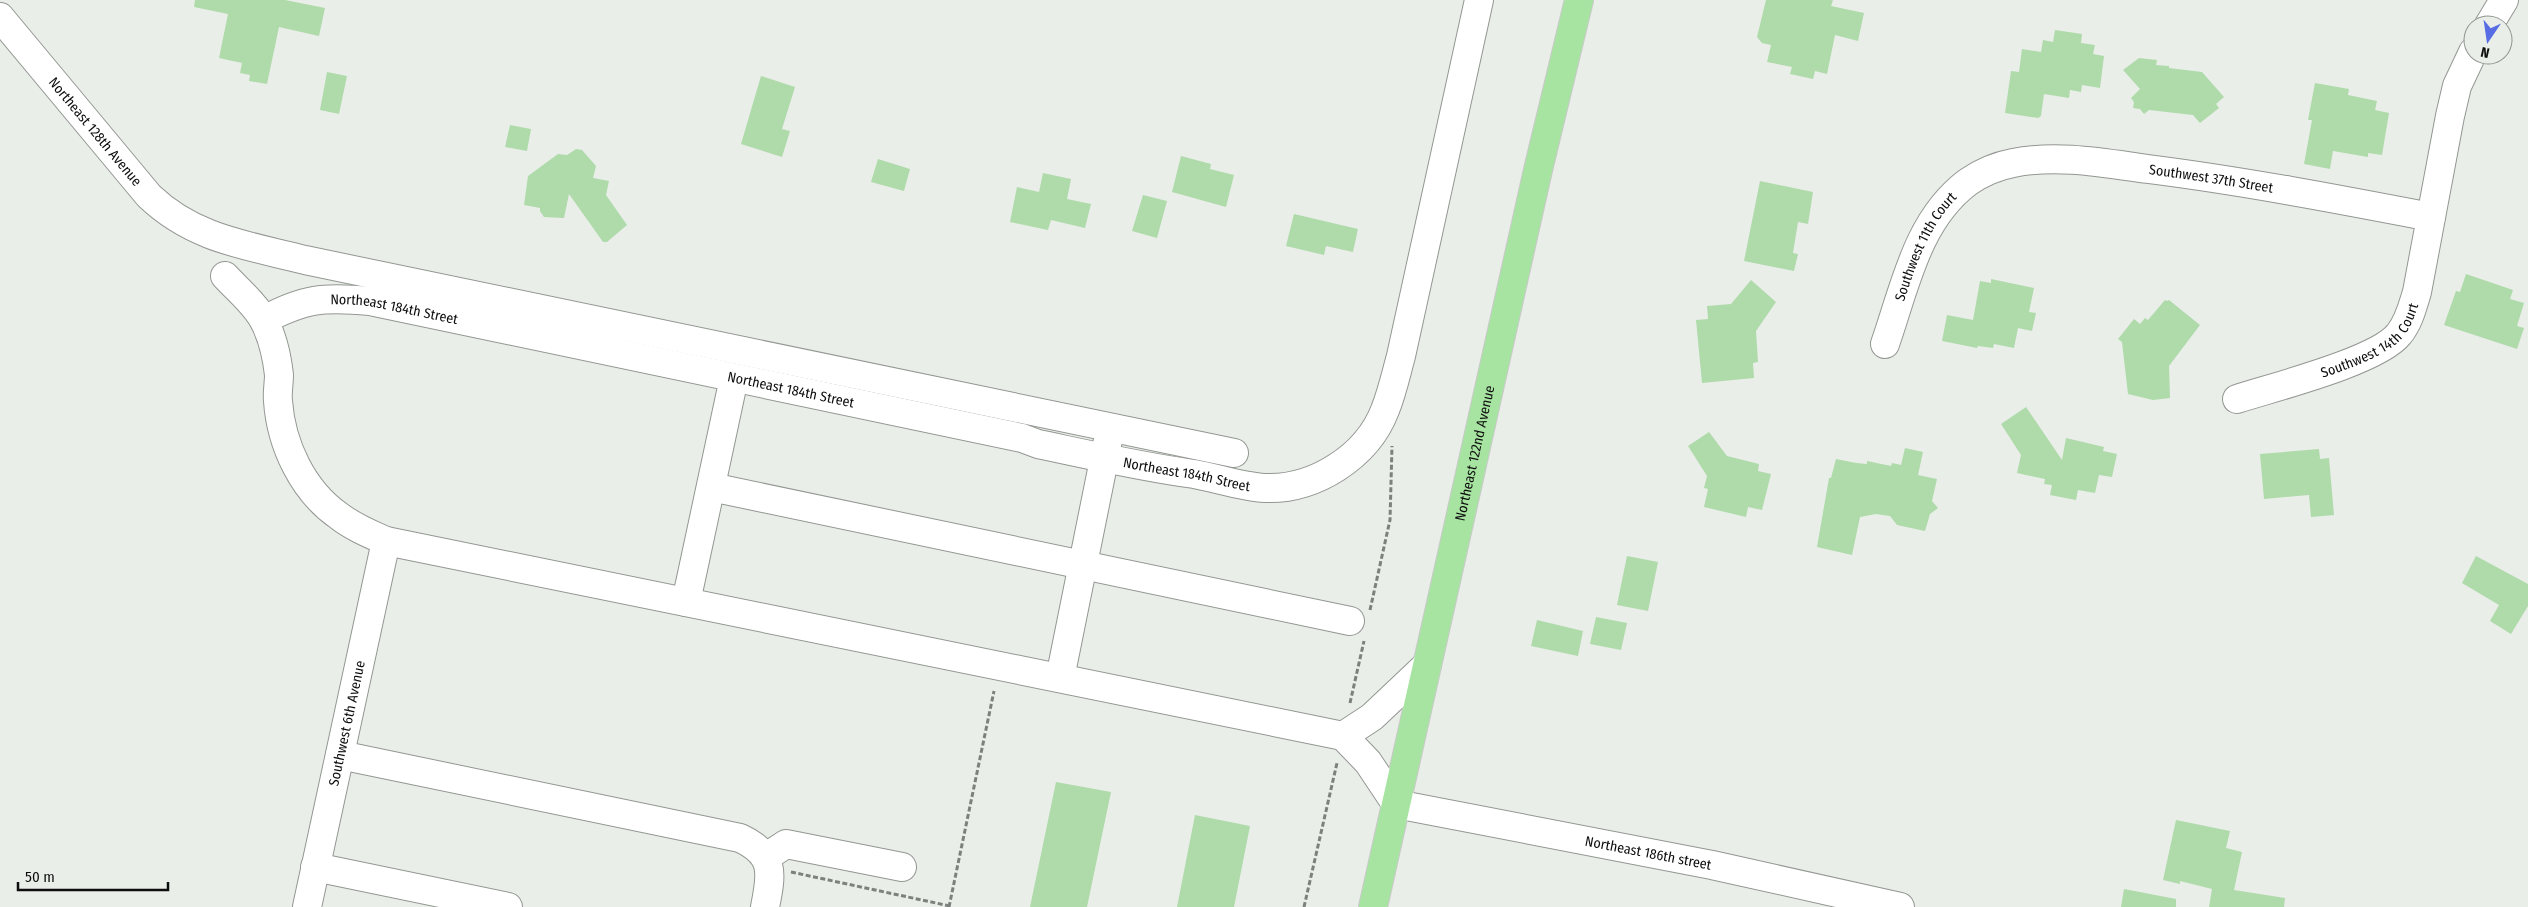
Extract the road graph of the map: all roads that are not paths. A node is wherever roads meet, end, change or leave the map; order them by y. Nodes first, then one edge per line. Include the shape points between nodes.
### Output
1 (1479, 0) edge
2 (1579, 0) edge
3 (2504, 0) edge
4 (2495, 15) edge
5 (0, 18) edge
6 (2467, 65) edge
7 (1990, 169) joint
8 (2431, 217) junction
9 (203, 233) joint
10 (225, 276) dead end
11 (264, 320) junction
12 (1885, 344) dead end
13 (734, 378) junction
14 (2237, 399) dead end
15 (1111, 428) junction
16 (1234, 453) dead end
17 (1105, 458) junction
18 (711, 487) junction
19 (386, 541) junction
20 (1083, 565) junction
21 (686, 602) junction
22 (1350, 621) dead end
23 (1427, 665) junction
24 (1060, 678) junction
25 (1343, 736) junction
26 (340, 755) junction
27 (1396, 804) junction
28 (766, 857) junction
29 (316, 867) junction
30 (902, 867) dead end
31 (307, 907) edge
32 (508, 907) edge
33 (765, 907) edge
34 (1374, 907) edge
35 (1900, 907) edge

1 - 17 street, Northeast 184th Street via 1401,356 1384,412 1365,442 1346,462 1319,478 1293,486 1264,488
2 - 23 highway, Northeast 122nd Avenue
3 - 4 street
5 - 9 street, Northeast 128th Avenue via 149,196 168,213
6 - 8 street, Southwest 14th Court via 2454,101
7 - 8 street, Southwest 37th Street via 2012,163 2054,159 2099,163 2255,184
7 - 12 street, Southwest 11th Court via 1968,182 1930,222 1916,252
8 - 14 street, Southwest 14th Court via 2417,292 2400,334 2384,348 2362,357
9 - 15 street, Northeast 184th Street via 305,260
10 - 11 street
11 - 13 street, Northeast 184th Street via 294,304 318,300 370,301
11 - 19 street via 279,375 282,429 303,479 338,516
13 - 17 street, Northeast 184th Street
13 - 18 street
15 - 16 street, Northeast 184th Street
15 - 17 street
17 - 20 street
18 - 20 street
18 - 21 street
19 - 21 street
19 - 26 street, Southwest 6th Avenue
20 - 22 street
20 - 24 street
21 - 24 street
23 - 25 street via 1372,717
23 - 27 highway, Northeast 122nd Avenue
24 - 25 street
25 - 27 street via 1368,762
26 - 28 street via 740,838 756,845
26 - 29 street, Southwest 6th Avenue
27 - 34 highway, Northeast 122nd Avenue
27 - 35 street, Northeast 186th street via 1712,865
28 - 30 street via 786,844
28 - 33 street via 770,883
29 - 31 street, Southwest 6th Avenue
29 - 32 street

